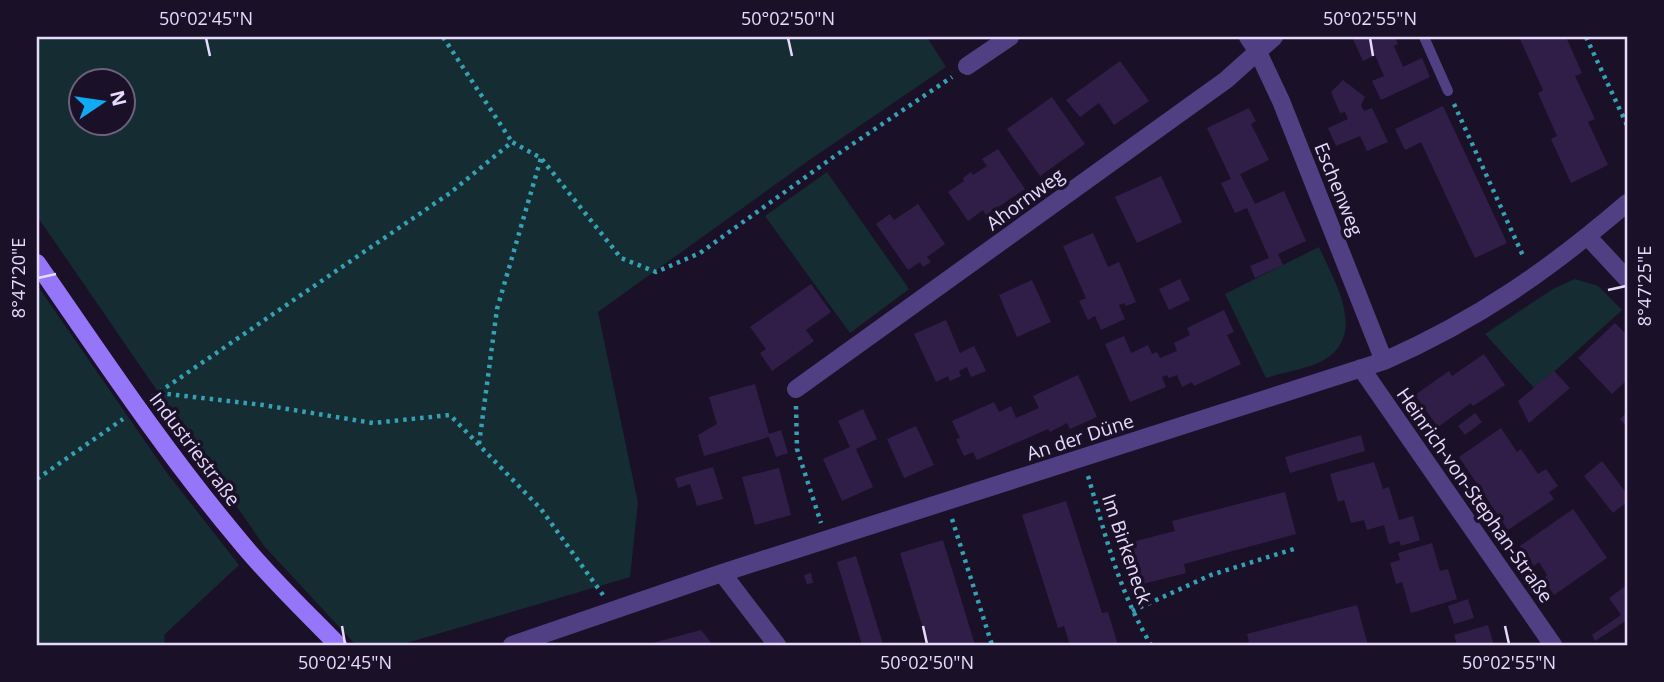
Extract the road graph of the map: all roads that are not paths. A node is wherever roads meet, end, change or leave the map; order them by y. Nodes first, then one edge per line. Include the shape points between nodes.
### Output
1 (1010, 37) edge
2 (1274, 37) edge
3 (1424, 37) edge
4 (1253, 44) edge
5 (967, 66) road end
6 (1448, 91) road end
7 (1627, 203) edge
8 (1588, 237) junction
9 (37, 263) edge
10 (1627, 279) edge
11 (1384, 361) junction
12 (1362, 368) junction
13 (796, 389) road end
14 (722, 573) junction
15 (338, 645) edge
16 (512, 645) edge
17 (777, 645) edge
18 (1553, 645) edge

1 - 5 street
2 - 4 street, Ahornweg
3 - 6 lane
4 - 11 street, Eschenweg via 1281,101
4 - 13 street, Ahornweg via 1226,80
7 - 8 street, An der Düne
8 - 10 street
8 - 11 street, An der Düne via 1497,303
9 - 15 street, Industriestraße via 189,480 241,543
11 - 12 street, An der Düne
12 - 14 street, An der Düne
12 - 18 street, Heinrich-von-Stephan-Straße
14 - 16 street, An der Düne
14 - 17 street

